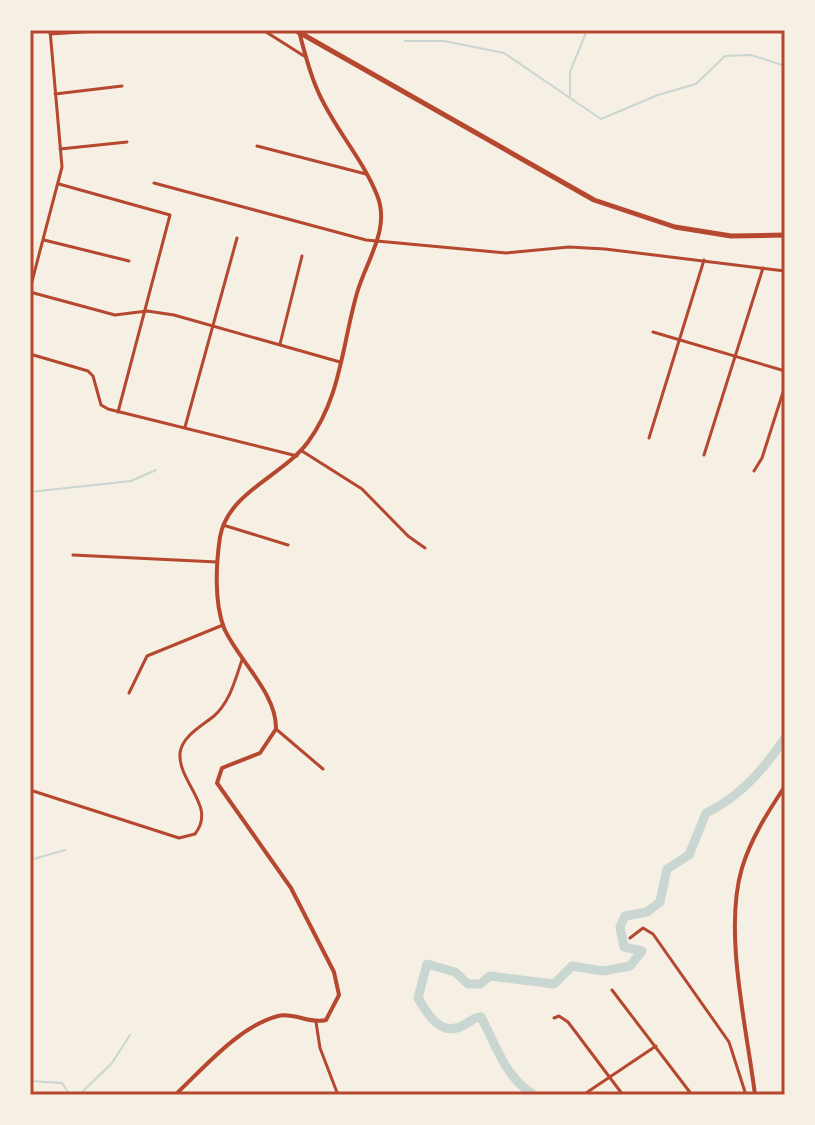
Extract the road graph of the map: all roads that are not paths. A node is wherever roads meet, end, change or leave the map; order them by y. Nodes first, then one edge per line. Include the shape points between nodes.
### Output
1 (114, 30) edge
2 (263, 30) edge
3 (297, 30) edge
4 (50, 32) edge
5 (306, 58) junction
6 (122, 86) dead end
7 (55, 94) junction
8 (127, 142) dead end
9 (257, 146) dead end
10 (60, 149) junction
11 (366, 174) junction
12 (154, 183) dead end
13 (59, 184) junction
14 (785, 235) edge
15 (237, 238) dead end
16 (44, 240) junction
17 (377, 240) junction
18 (302, 256) dead end
19 (704, 260) junction
20 (129, 261) dead end
21 (763, 268) junction
22 (785, 271) edge
23 (30, 291) edge
24 (147, 311) junction
25 (212, 326) junction
26 (653, 332) dead end
27 (681, 339) junction
28 (280, 344) junction
29 (30, 354) edge
30 (735, 356) junction
31 (342, 362) junction
32 (785, 371) edge
33 (785, 386) edge
34 (118, 412) junction
35 (185, 428) junction
36 (649, 438) dead end
37 (300, 453) junction
38 (704, 455) dead end
39 (754, 471) dead end
40 (223, 525) junction
41 (288, 545) dead end
42 (425, 548) dead end
43 (73, 555) dead end
44 (217, 562) junction
45 (223, 625) junction
46 (242, 660) junction
47 (129, 693) dead end
48 (276, 729) junction
49 (323, 769) dead end
50 (785, 786) edge
51 (30, 790) edge
52 (630, 938) dead end
53 (612, 990) dead end
54 (554, 1018) dead end
55 (316, 1022) junction
56 (656, 1046) junction
57 (609, 1077) junction
58 (175, 1095) edge
59 (338, 1095) edge
60 (583, 1095) edge
61 (623, 1095) edge
62 (692, 1095) edge
63 (746, 1095) edge
64 (755, 1095) edge

1 - 4 street
2 - 5 street
3 - 5 main road
3 - 14 highway via 594,200 675,227 731,236
4 - 7 street
5 - 11 main road via 317,91
6 - 7 street
7 - 10 street
8 - 10 street
9 - 11 street
10 - 13 street
11 - 17 main road via 382,212
12 - 17 street
13 - 16 street
13 - 24 street via 170,215
15 - 25 street
16 - 20 street
16 - 23 street
17 - 19 street via 506,253 569,247
17 - 31 main road via 357,293
18 - 28 street
19 - 21 street
19 - 27 street
21 - 22 street
21 - 30 street
23 - 24 street via 115,315
24 - 25 street
24 - 34 street
25 - 28 street
25 - 35 street
26 - 27 street
27 - 30 street
27 - 36 street
28 - 31 street
29 - 34 street via 88,371 101,405
30 - 32 street
30 - 38 street
31 - 37 main road via 323,421
33 - 39 street
34 - 35 street
35 - 37 street
37 - 40 main road via 235,505
37 - 42 street via 362,489
40 - 41 street
40 - 44 main road
43 - 44 street
44 - 45 main road
45 - 46 main road
45 - 47 street via 147,656
46 - 48 main road via 268,700
46 - 51 street via 226,702 190,735 180,752 203,810 195,834 179,838
48 - 49 street
48 - 55 main road via 266,749 222,768 217,783 291,888 334,972 337,1004 326,1020
50 - 64 main road via 746,855 735,904
52 - 63 street via 643,928 653,934 729,1042
53 - 56 street
54 - 57 street via 568,1022
55 - 58 main road via 287,1015 263,1022
55 - 59 street
56 - 57 street
56 - 62 street
57 - 60 street
57 - 61 street

